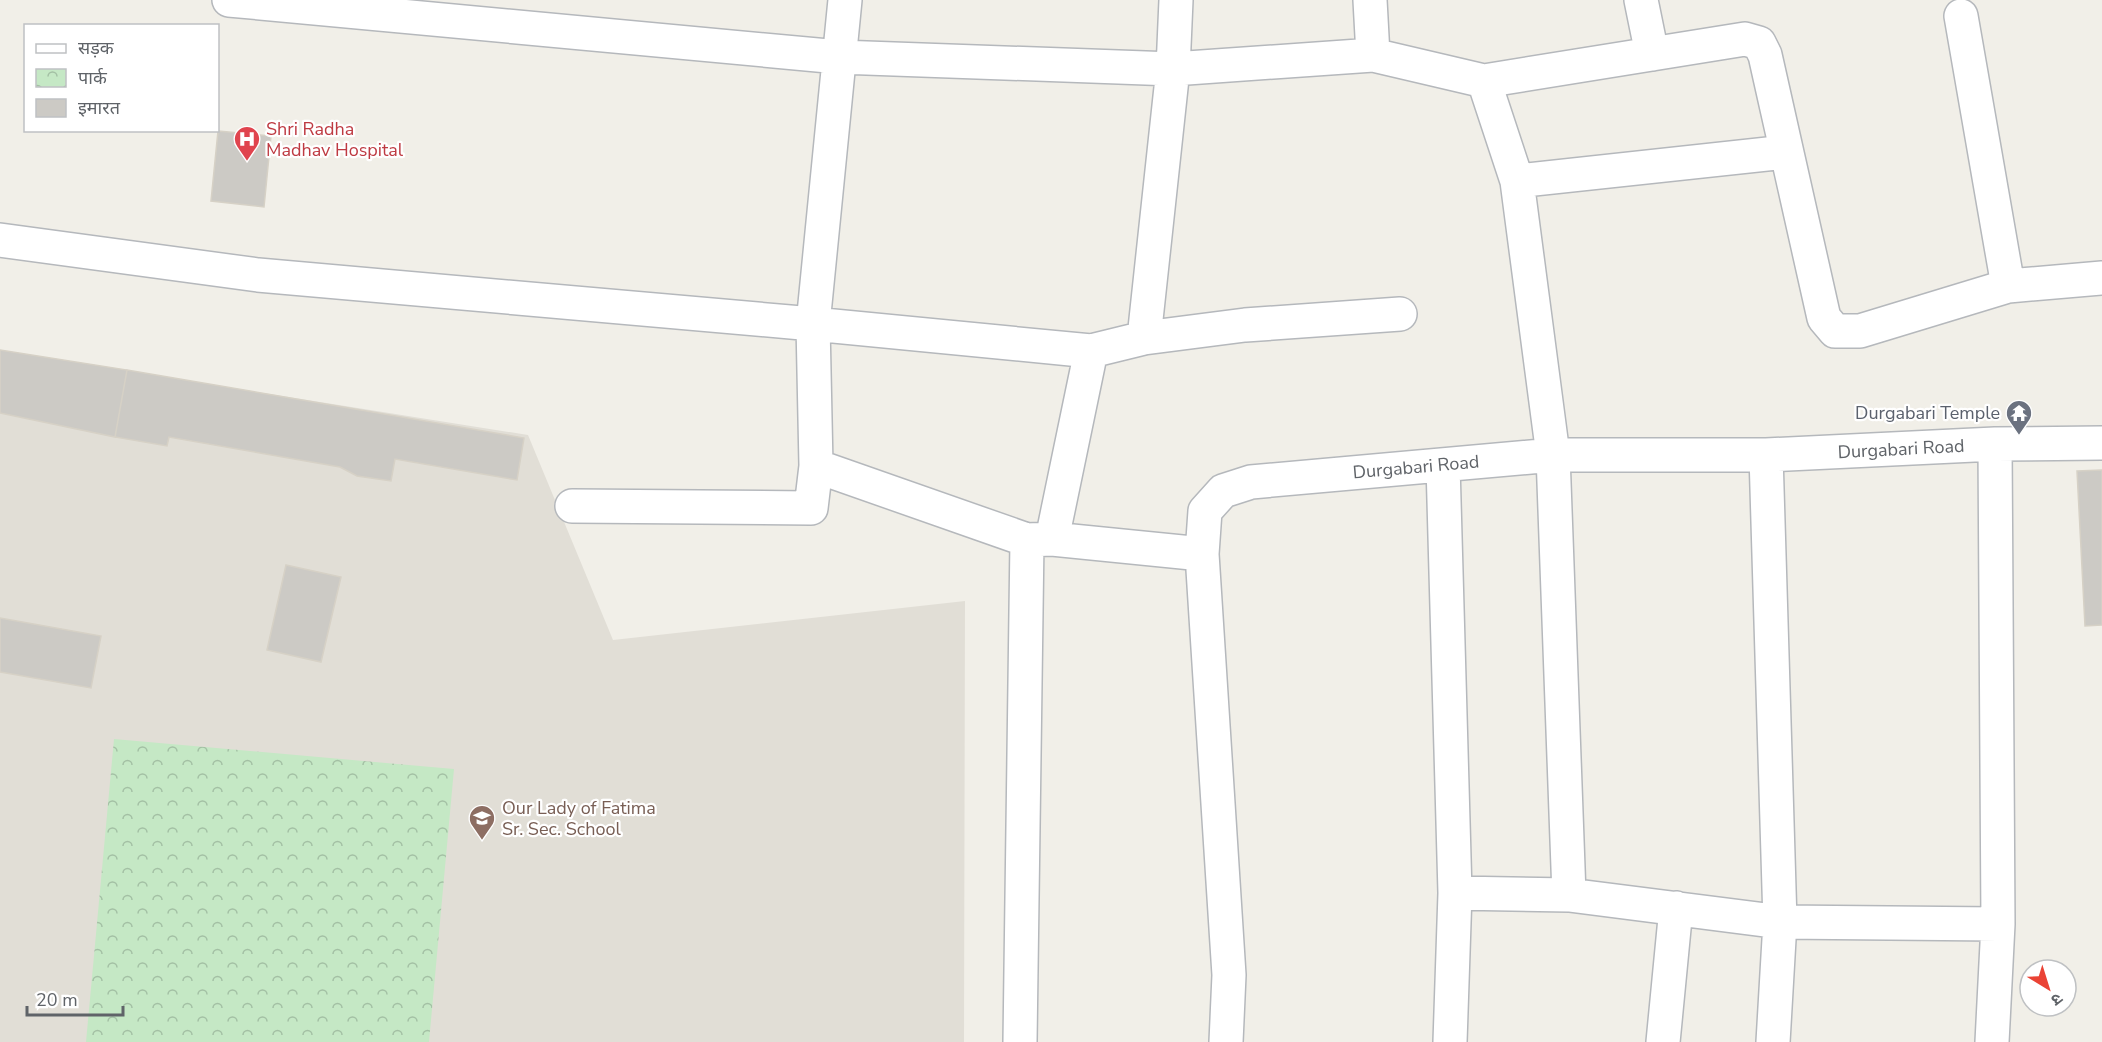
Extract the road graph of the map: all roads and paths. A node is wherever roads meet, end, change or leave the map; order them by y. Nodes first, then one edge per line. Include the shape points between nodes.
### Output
1 (228, 0) edge
2 (845, 0) edge
3 (1176, 0) edge
4 (1370, 0) edge
5 (1641, 0) edge
6 (1961, 16) dead end
7 (1652, 54) junction
8 (1373, 55) junction
9 (839, 57) junction
10 (1173, 69) junction
11 (1484, 81) junction
12 (1785, 152) junction
13 (1517, 181) junction
14 (0, 240) edge
15 (2102, 278) edge
16 (2008, 286) junction
17 (1400, 314) dead end
18 (813, 324) junction
19 (1144, 338) junction
20 (1090, 351) junction
21 (2102, 443) edge
22 (1995, 444) junction
23 (1552, 455) junction
24 (1766, 455) junction
25 (1443, 465) junction
26 (816, 466) junction
27 (572, 506) dead end
28 (1039, 540) junction
29 (1202, 554) junction
30 (1455, 893) junction
31 (1569, 895) junction
32 (1676, 908) junction
33 (1780, 922) junction
34 (1998, 924) junction
35 (1020, 1042) edge
36 (1226, 1042) edge
37 (1450, 1042) edge
38 (1663, 1042) edge
39 (1773, 1042) edge
40 (1992, 1042) edge

1 - 9 street
2 - 9 street
3 - 10 street
4 - 8 street
5 - 7 street
6 - 16 street
7 - 11 street
7 - 12 street via 1745,39 1759,43 1765,55
8 - 10 street
8 - 11 street
9 - 10 street
9 - 18 street
10 - 19 street
11 - 13 street
12 - 13 street
12 - 16 street via 1824,318 1835,332 1860,331
13 - 23 street
14 - 18 street via 258,275
15 - 16 street
17 - 19 street via 1245,325
18 - 20 street
18 - 26 street
19 - 20 street
20 - 28 street
21 - 22 street, Durgabari Road
22 - 24 street, Durgabari Road
22 - 34 street
23 - 24 street, Durgabari Road
23 - 25 street, Durgabari Road
23 - 31 street
24 - 33 street
25 - 29 street, Durgabari Road via 1251,482 1223,491 1205,511
25 - 30 street
26 - 27 street via 811,508
26 - 28 street
28 - 29 street
28 - 35 street
29 - 36 street, Durgabari Road via 1229,975
30 - 31 street
30 - 37 street
31 - 32 street
32 - 33 street
32 - 38 street
33 - 34 street
33 - 39 street
34 - 40 street

